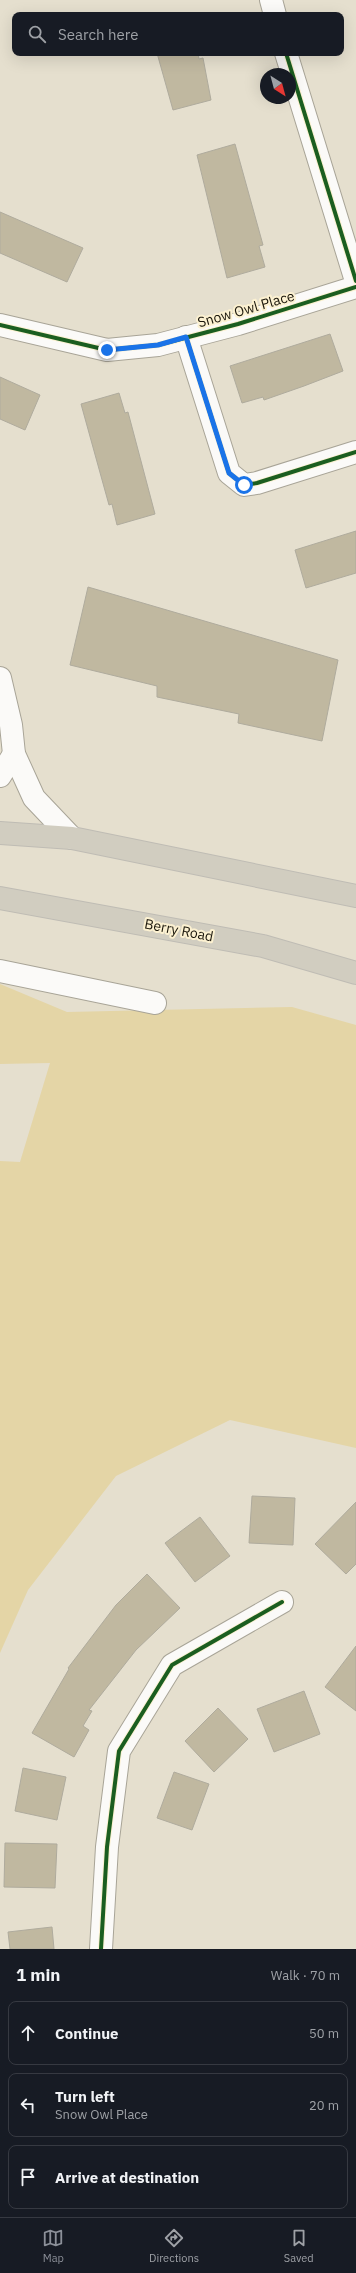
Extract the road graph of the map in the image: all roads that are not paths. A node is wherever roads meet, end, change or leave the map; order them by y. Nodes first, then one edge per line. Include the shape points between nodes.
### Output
1 (271, 0) edge
2 (274, 12) edge
3 (287, 56) edge
4 (356, 281) edge
5 (356, 286) edge
6 (0, 325) edge
7 (186, 337) junction
8 (356, 452) edge
9 (0, 678) edge
10 (6, 724) edge
11 (14, 754) junction
12 (0, 776) edge
13 (0, 833) edge
14 (72, 838) junction
15 (356, 896) edge
16 (0, 898) edge
17 (0, 970) edge
18 (356, 972) edge
19 (155, 1003) dead end
20 (282, 1602) dead end
21 (101, 1949) edge

1 - 2 street
3 - 4 street
5 - 7 street, Snow Owl Place via 238,324
6 - 7 street, Snow Owl Place via 107,350 158,345
7 - 8 street via 229,473 244,485
9 - 10 street
10 - 11 street
11 - 12 street
11 - 14 street via 34,798
13 - 14 highway
14 - 15 highway
16 - 18 highway, Berry Road via 263,946
17 - 19 street
20 - 21 street via 172,1665 119,1751 107,1846

